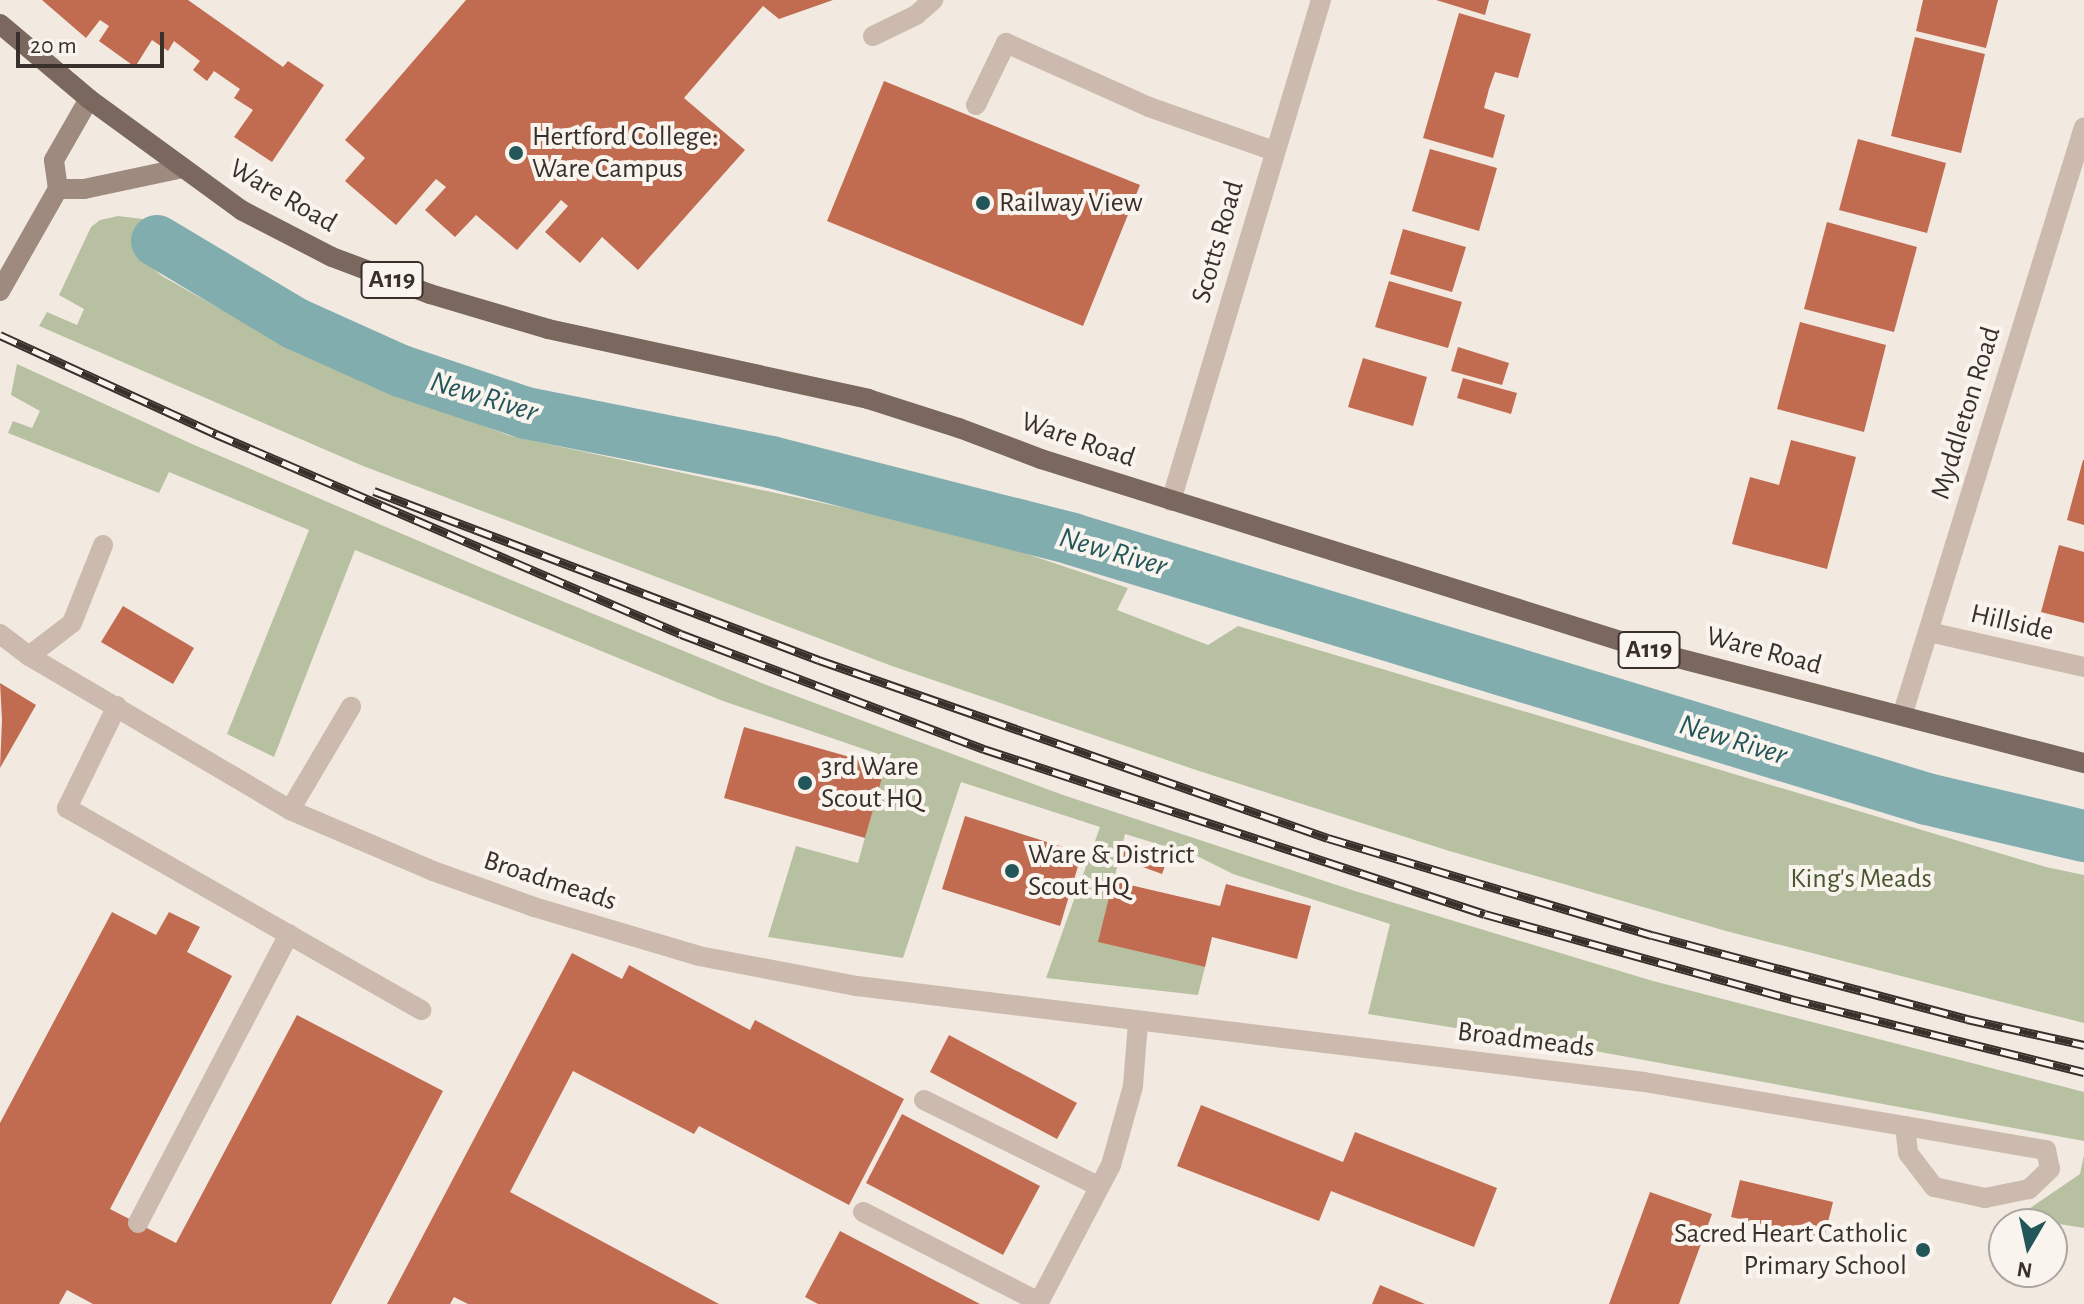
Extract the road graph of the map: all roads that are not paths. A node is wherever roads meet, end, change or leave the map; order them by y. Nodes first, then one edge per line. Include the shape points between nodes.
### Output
1 (933, 0) edge
2 (1321, 0) edge
3 (0, 24) edge
4 (873, 36) dead end
5 (89, 99) junction
6 (976, 105) dead end
7 (2084, 127) edge
8 (1274, 151) junction
9 (183, 168) junction
10 (58, 189) junction
11 (0, 291) edge
12 (1171, 501) junction
13 (103, 545) dead end
14 (1929, 632) junction
15 (0, 634) edge
16 (29, 656) junction
17 (2084, 667) edge
18 (117, 706) junction
19 (351, 707) dead end
20 (1902, 716) junction
21 (2084, 763) edge
22 (290, 810) junction
23 (289, 934) junction
24 (421, 1010) dead end
25 (1138, 1022) junction
26 (924, 1100) dead end
27 (1905, 1126) junction
28 (1100, 1187) junction
29 (863, 1212) dead end
30 (138, 1223) dead end
31 (1038, 1303) edge

1 - 4 street via 916,15
2 - 8 street, Scotts Road
3 - 5 main road, A119
5 - 9 main road, Ware Road / A119
5 - 10 street via 54,160
6 - 8 street via 1006,43 1149,107
7 - 14 street, Myddleton Road
8 - 12 street, Scotts Road
9 - 10 street via 84,189
9 - 12 main road, Ware Road / A119 via 241,210 332,257 430,294 548,329 868,399
10 - 11 street
12 - 20 main road, Ware Road / A119 via 1662,654
13 - 16 street via 72,623
14 - 17 street, Hillside
14 - 20 street, Myddleton Road
15 - 16 street, Broadmeads
16 - 18 street, Broadmeads
18 - 22 street, Broadmeads
18 - 23 street via 67,808
19 - 22 street
20 - 21 main road, Ware Road / A119
22 - 25 street, Broadmeads via 447,877 699,956 842,984
23 - 24 street
23 - 30 street
25 - 27 street, Broadmeads via 1644,1082
25 - 28 street via 1126,1117
26 - 28 street
27 - 27 street, Broadmeads via 2046,1150 2050,1169 2029,1189 1985,1198 1934,1187 1908,1153
28 - 31 street
29 - 31 street

